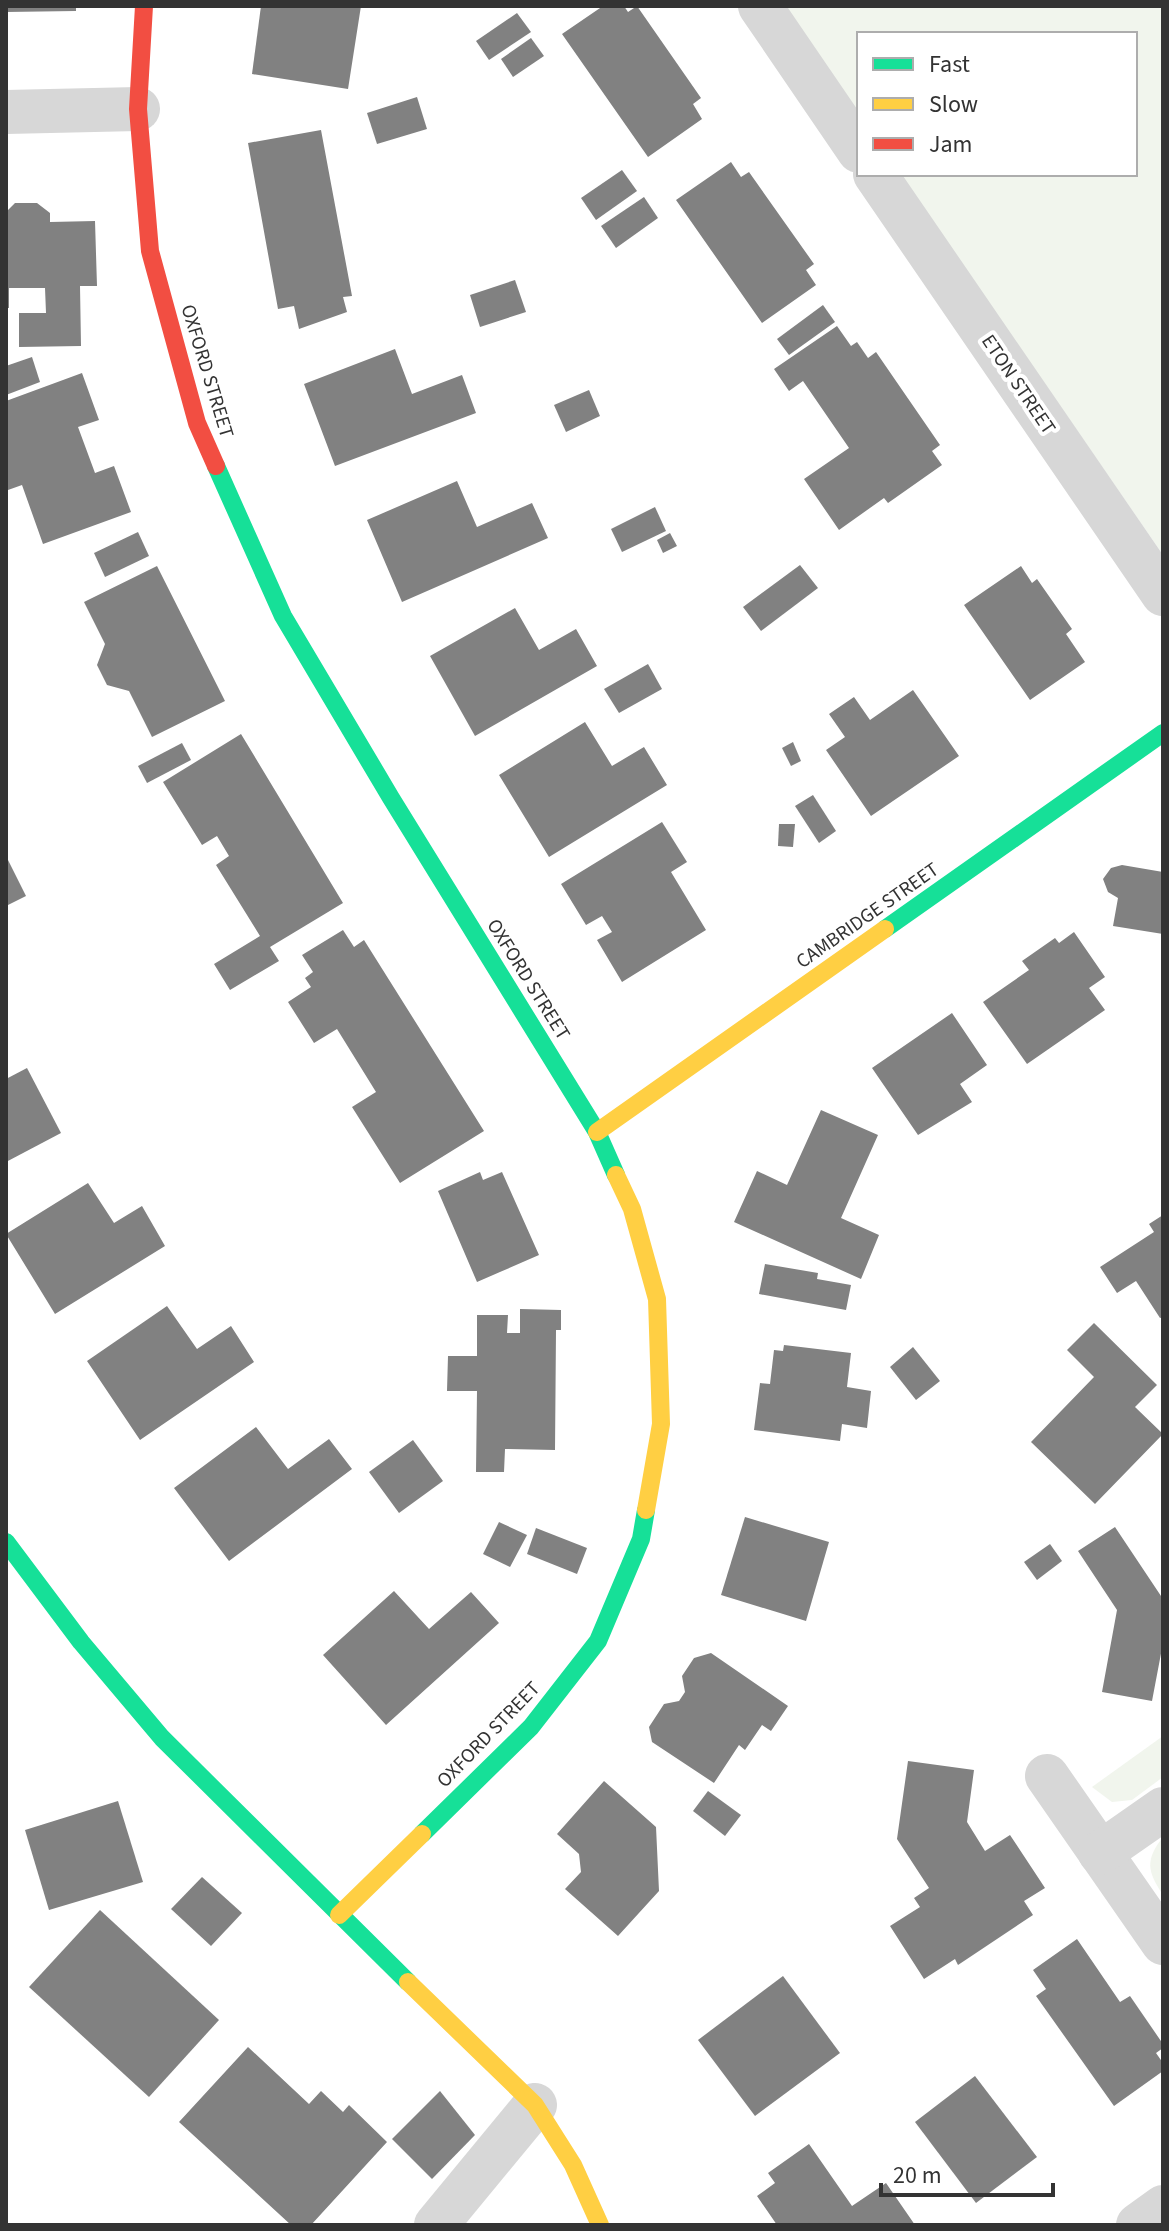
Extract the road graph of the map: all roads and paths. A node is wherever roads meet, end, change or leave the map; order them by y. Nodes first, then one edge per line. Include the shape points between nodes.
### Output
1 (144, 6) edge
2 (760, 6) edge
3 (138, 109) junction
4 (6, 112) edge
5 (857, 148) edge
6 (876, 176) edge
7 (1163, 594) edge
8 (1163, 733) edge
9 (597, 1132) junction
10 (6, 1542) edge
11 (1047, 1776) dead end
12 (1163, 1809) edge
13 (1100, 1853) junction
14 (339, 1915) junction
15 (1163, 1943) edge
16 (535, 2105) junction
17 (1163, 2207) edge
18 (436, 2225) edge
19 (600, 2225) edge
20 (1138, 2225) edge

1 - 3 street, OXFORD STREET
2 - 5 street
3 - 4 street
3 - 9 street, OXFORD STREET via 150,251 197,423 276,602
6 - 7 street, ETON STREET
8 - 9 street, CAMBRIDGE STREET
9 - 14 street, OXFORD STREET via 632,1209 657,1299 661,1424 641,1539 598,1641 531,1727
10 - 14 street via 162,1738
11 - 13 street
12 - 13 street
13 - 15 street
14 - 16 street
16 - 18 street
16 - 19 street via 573,2165
17 - 20 street

